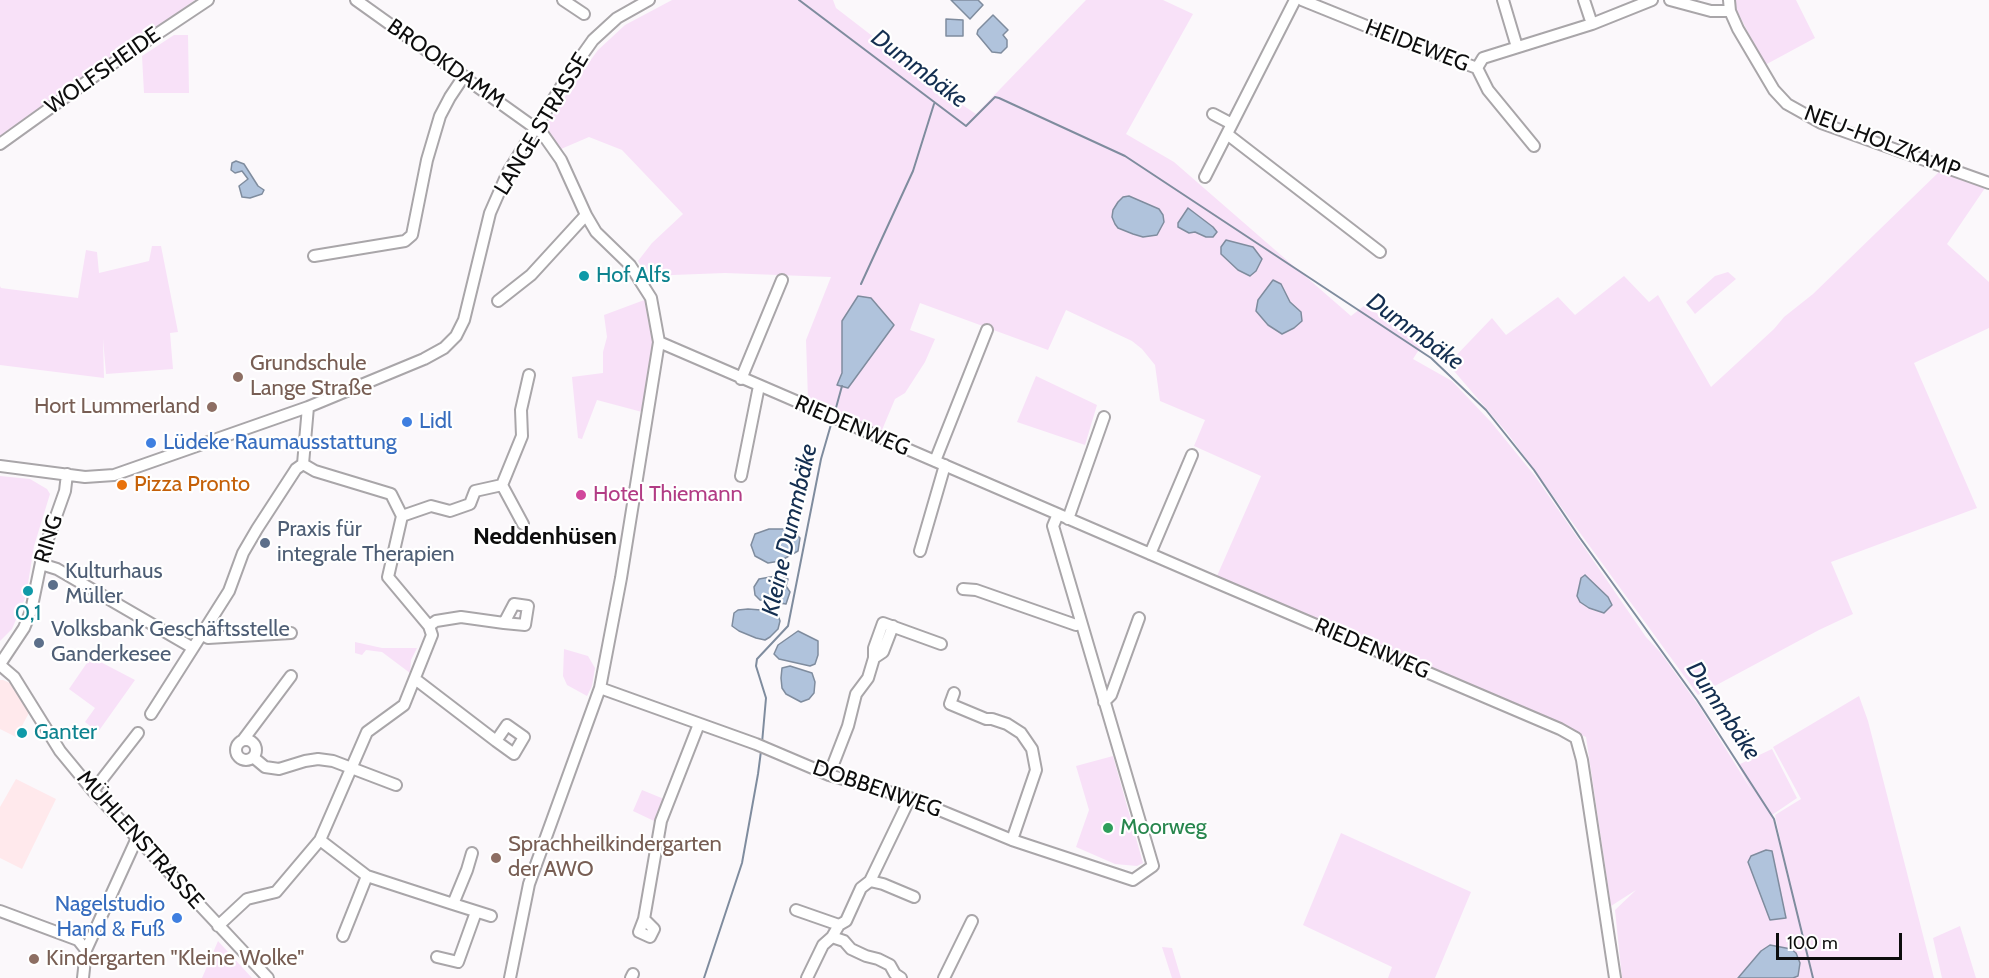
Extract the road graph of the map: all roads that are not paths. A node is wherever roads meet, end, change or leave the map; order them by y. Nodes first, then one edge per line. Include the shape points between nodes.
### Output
1 (208, 0) edge
2 (356, 0) edge
3 (563, 0) edge
4 (649, 0) edge
5 (1295, 0) edge
6 (1302, 0) edge
7 (1503, 0) edge
8 (1584, 0) edge
9 (1652, 0) edge
10 (1670, 0) edge
11 (627, 5) edge
12 (1729, 5) edge
13 (584, 14) dead end
14 (1592, 24) junction
15 (1517, 46) junction
16 (1477, 68) junction
17 (464, 76) junction
18 (1213, 114) dead end
19 (536, 127) junction
20 (1230, 129) junction
21 (0, 144) edge
22 (1534, 146) dead end
23 (1205, 177) dead end
24 (1989, 183) edge
25 (586, 215) junction
26 (1380, 252) dead end
27 (314, 256) dead end
28 (782, 280) dead end
29 (498, 301) dead end
30 (987, 330) dead end
31 (660, 342) junction
32 (529, 375) dead end
33 (741, 378) junction
34 (759, 386) junction
35 (308, 407) junction
36 (1104, 417) dead end
37 (1192, 455) dead end
38 (940, 463) junction
39 (303, 464) junction
40 (0, 466) edge
41 (67, 474) junction
42 (741, 476) dead end
43 (502, 485) junction
44 (402, 516) junction
45 (1063, 516) junction
46 (523, 524) dead end
47 (920, 551) dead end
48 (1150, 554) junction
49 (41, 564) junction
50 (963, 589) dead end
51 (1139, 618) dead end
52 (504, 622) dead end
53 (1081, 623) junction
54 (429, 626) junction
55 (291, 633) dead end
56 (203, 635) junction
57 (941, 644) dead end
58 (193, 648) junction
59 (0, 664) edge
60 (291, 676) dead end
61 (414, 680) junction
62 (600, 688) junction
63 (954, 693) dead end
64 (1104, 702) junction
65 (151, 714) dead end
66 (699, 724) junction
67 (138, 733) dead end
68 (496, 741) dead end
69 (350, 766) junction
70 (830, 775) junction
71 (396, 785) dead end
72 (93, 791) junction
73 (910, 798) junction
74 (136, 838) junction
75 (320, 840) junction
76 (1012, 840) junction
77 (472, 853) dead end
78 (367, 876) junction
79 (870, 881) junction
80 (914, 897) dead end
81 (453, 904) junction
82 (796, 910) dead end
83 (0, 911) edge
84 (476, 912) junction
85 (491, 916) dead end
86 (644, 919) dead end
87 (972, 921) dead end
88 (839, 925) junction
89 (218, 926) junction
90 (344, 936) dead end
91 (832, 938) junction
92 (86, 950) junction
93 (437, 957) dead end
94 (82, 978) edge
95 (267, 978) edge
96 (510, 978) edge
97 (807, 978) edge
98 (901, 978) edge
99 (944, 978) edge
100 (1615, 978) edge

1 - 21 street, WOLFSHEIDE
2 - 17 street, BROOKDAMM
3 - 13 street
4 - 11 street, LANGE STRASSE
5 - 20 street
6 - 16 street, HEIDEWEG
7 - 15 street
8 - 14 street
9 - 14 street
10 - 12 street via 1711,11
11 - 19 street, LANGE STRASSE via 593,40
12 - 24 street, NEU-HOLZKAMP via 1738,29 1774,90 1787,104 1821,123
14 - 15 street
15 - 16 street via 1483,58
16 - 22 street, HEIDEWEG via 1488,90
17 - 19 street, BROOKDAMM
17 - 27 street via 440,116 412,235 405,241
18 - 20 street
19 - 25 street via 561,160
19 - 35 street, LANGE STRASSE via 508,172 490,213 464,320 456,336 424,359
20 - 23 street
20 - 26 street
25 - 29 street via 531,275
25 - 31 street via 596,232 630,265 651,298
28 - 33 street
30 - 38 street
31 - 33 street, RIEDENWEG
31 - 62 street
32 - 43 street via 521,410 522,436
33 - 34 street, RIEDENWEG
34 - 38 street, RIEDENWEG
34 - 42 street
35 - 39 street
35 - 41 street, LANGE STRASSE via 114,475
36 - 45 street
37 - 48 street
38 - 45 street, RIEDENWEG
38 - 47 street
39 - 44 street via 392,494
39 - 56 street via 257,528 229,591
40 - 41 street
41 - 49 street, RING
43 - 44 street via 475,491 470,504 450,511 431,506
43 - 46 street
44 - 54 street via 388,577
45 - 48 street, RIEDENWEG
45 - 53 street via 1053,526
48 - 100 street, RIEDENWEG via 1576,738
49 - 58 street via 57,569
49 - 59 street, RING via 31,611
50 - 53 street via 1076,625
51 - 64 street
52 - 54 street via 461,617
53 - 64 street
54 - 61 street via 432,635
55 - 56 street via 208,638
56 - 58 street
57 - 70 street via 883,623 868,678 856,694
58 - 65 street
59 - 72 street, MÜHLENSTRASSE via 14,677 60,751
60 - 69 street via 236,747 238,757 253,757 269,769 318,759
61 - 68 street
61 - 69 street via 404,705 367,732
62 - 66 street, DOBBENWEG
62 - 96 street via 529,884
63 - 76 street via 950,704 1007,724 1021,733 1032,749 1036,770
64 - 76 street, DOBBENWEG via 1153,866 1133,880
66 - 70 street, DOBBENWEG
66 - 86 street via 661,821
67 - 72 street
69 - 71 street
69 - 75 street
70 - 73 street, DOBBENWEG
72 - 74 street, MÜHLENSTRASSE
73 - 76 street, DOBBENWEG
73 - 79 street
74 - 89 street, MÜHLENSTRASSE
74 - 92 street
75 - 78 street
75 - 89 street via 276,892 247,899
77 - 81 street
78 - 81 street
78 - 90 street
79 - 80 street
79 - 88 street via 861,888 846,921
81 - 84 street
82 - 88 street
83 - 92 street via 78,940
84 - 85 street
84 - 93 street via 458,962
87 - 99 street
88 - 91 street
89 - 95 street, MÜHLENSTRASSE
91 - 97 street via 822,945
91 - 98 street via 890,965
92 - 94 street

